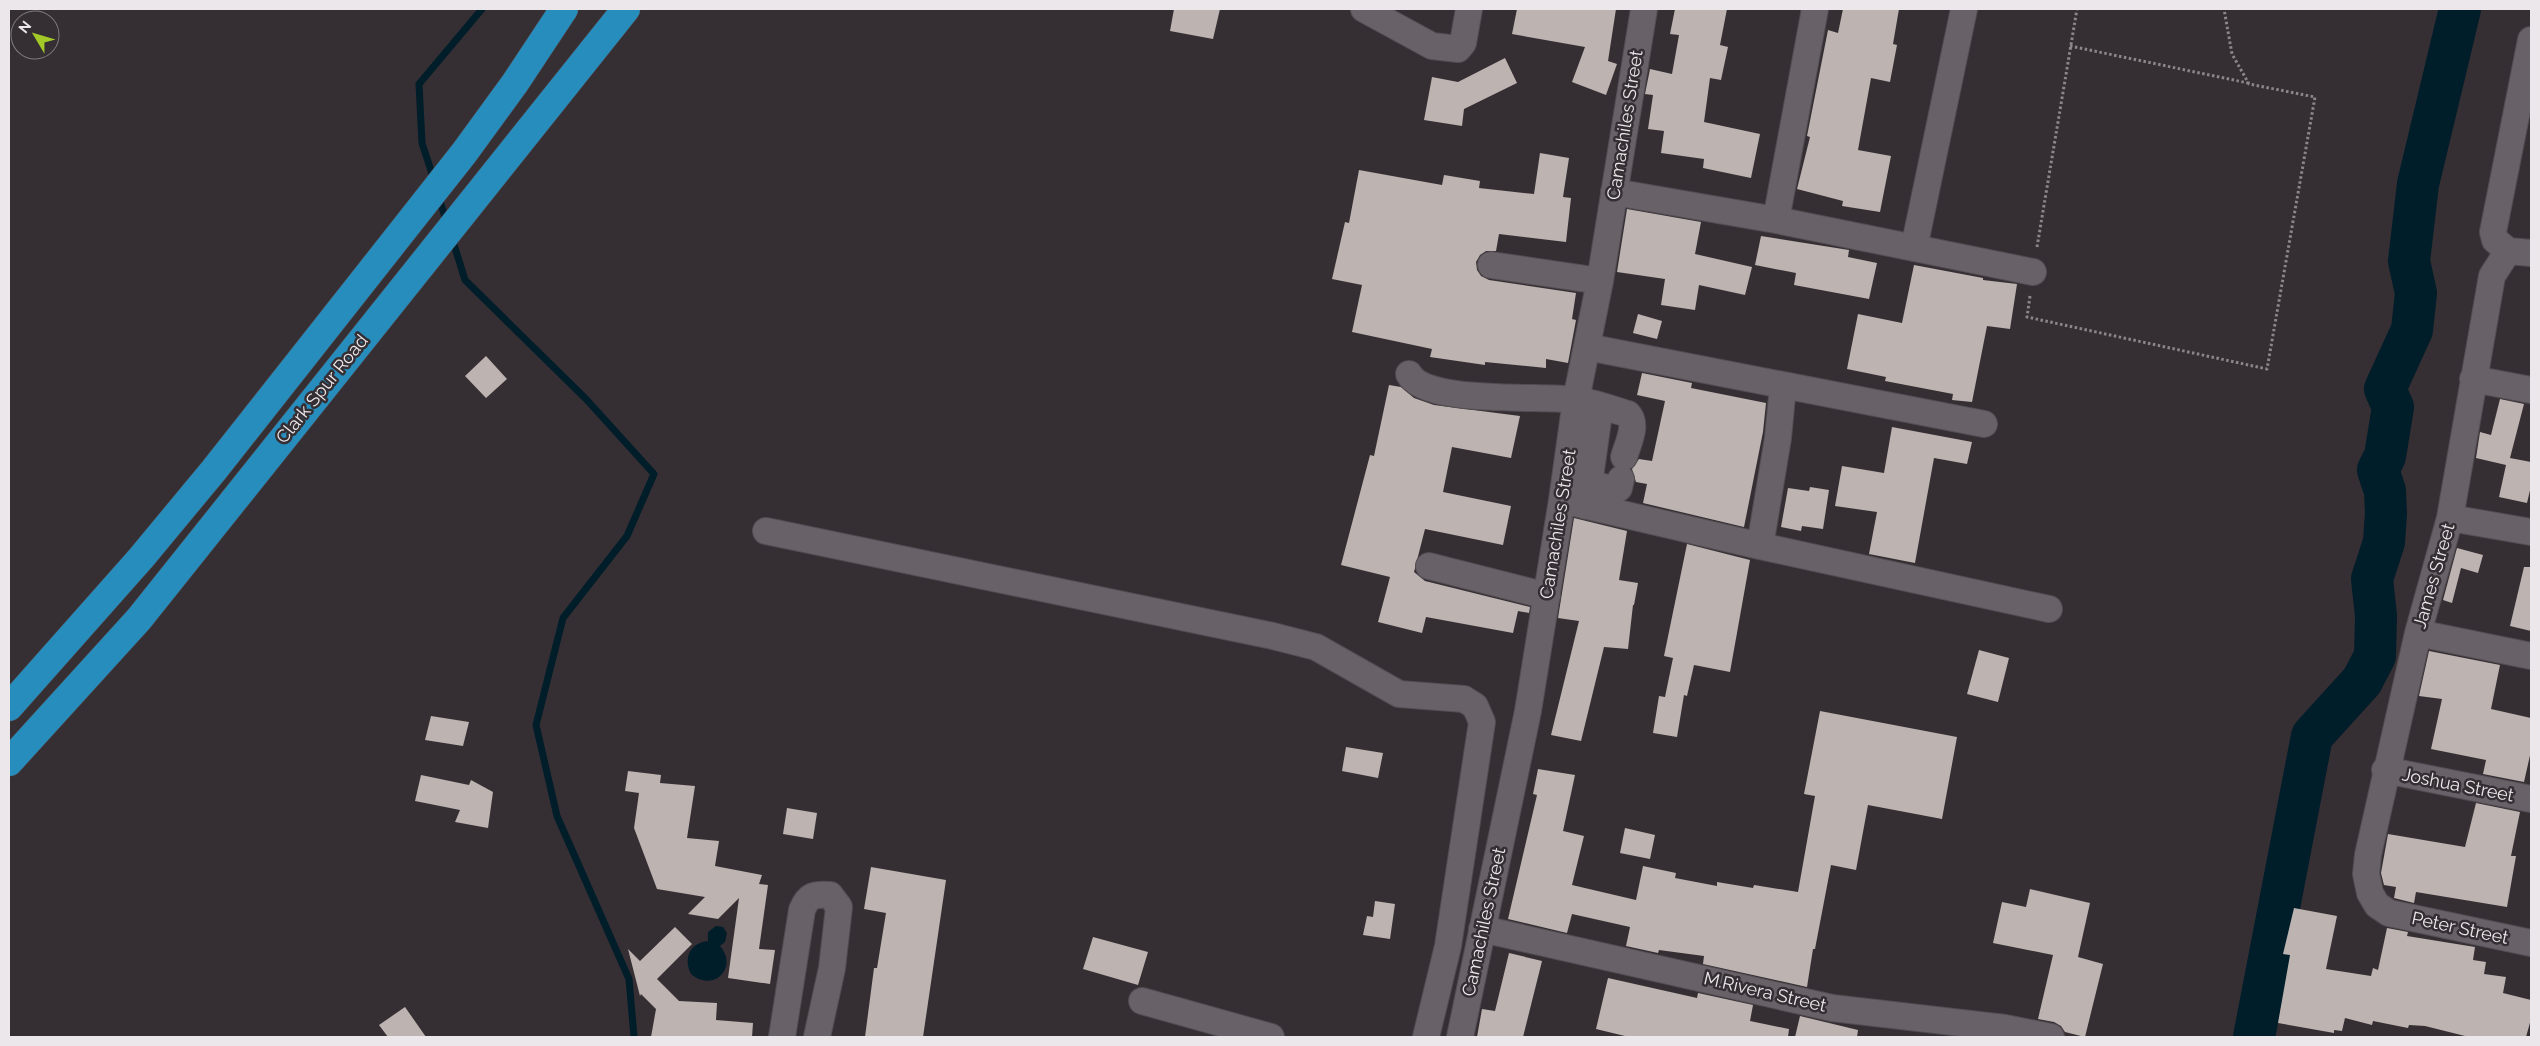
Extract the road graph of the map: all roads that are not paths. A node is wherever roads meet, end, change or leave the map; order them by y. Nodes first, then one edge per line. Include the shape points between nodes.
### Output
1 (564, 9) edge
2 (626, 9) edge
3 (1364, 9) edge
4 (1469, 9) edge
5 (1644, 9) edge
6 (1815, 9) edge
7 (1964, 9) edge
8 (2531, 40) edge
9 (1614, 192) junction
10 (1776, 220) junction
11 (1914, 248) junction
12 (2522, 252) edge
13 (1491, 266) dead end
14 (2033, 272) road end
15 (1600, 281) junction
16 (1587, 347) junction
17 (1409, 374) dead end
18 (2473, 378) junction
19 (1783, 386) junction
20 (2531, 390) edge
21 (1588, 403) junction
22 (1984, 424) dead end
23 (1576, 492) junction
24 (2450, 518) junction
25 (766, 531) dead end
26 (2531, 532) edge
27 (1760, 546) junction
28 (1430, 566) dead end
29 (1547, 596) junction
30 (2049, 609) dead end
31 (2418, 633) junction
32 (2531, 656) edge
33 (9, 706) edge
34 (9, 762) edge
35 (2385, 770) junction
36 (2531, 799) edge
37 (2389, 913) joint
38 (1482, 929) junction
39 (2531, 943) edge
40 (1142, 1001) dead end
41 (1963, 1031) edge
42 (782, 1037) edge
43 (817, 1037) edge
44 (1271, 1037) edge
45 (1426, 1037) edge
46 (1460, 1037) edge
47 (2051, 1037) edge

1 - 33 highway, Clark Spur Road via 515,83 417,215 196,492
2 - 34 highway, Clark Spur Road via 139,619
3 - 4 street via 1432,46 1458,48 1463,43
5 - 9 street, Camachiles Street
6 - 10 street
7 - 11 street
8 - 12 street via 2493,232 2495,240
9 - 10 street
9 - 15 street, Camachiles Street
10 - 11 street
11 - 14 street
12 - 18 street, James Street via 2492,276
13 - 15 street
15 - 16 street, Camachiles Street
16 - 19 street
16 - 21 street, Camachiles Street
17 - 21 street via 1421,386 1465,396
18 - 20 street
18 - 24 street, James Street
19 - 22 street
19 - 27 street
21 - 23 street, Camachiles Street
21 - 23 street via 1628,414 1632,419 1619,488
23 - 27 street
23 - 29 street, Camachiles Street
24 - 26 street
24 - 31 street, James Street
25 - 45 street via 1273,636 1316,647 1355,672 1399,694 1464,699 1475,706 1482,722 1448,946
27 - 30 street
28 - 29 street
29 - 38 street, Camachiles Street via 1528,711
31 - 32 street
31 - 35 street, James Street
35 - 36 street, Joshua Street
35 - 37 street, James Street via 2366,874 2370,894
37 - 39 street, Peter Street
38 - 41 street, M.Rivera Street via 1832,1008
38 - 46 street, Camachiles Street
40 - 44 street
41 - 47 street, M.Rivera Street via 2004,1028
42 - 43 street via 802,910 806,899 814,894 830,895 839,908 832,968

